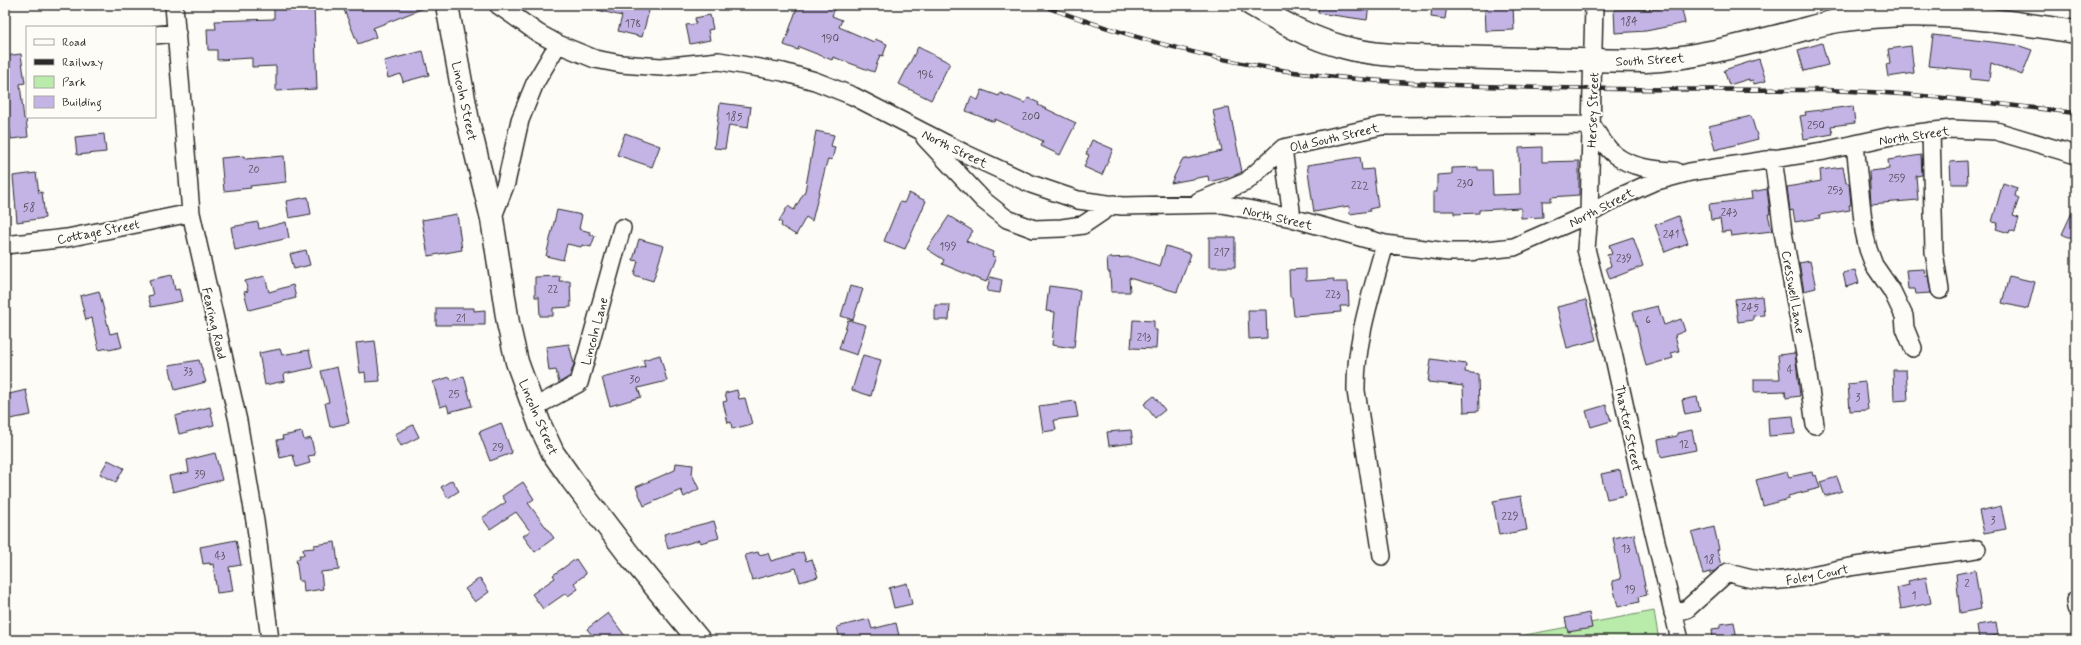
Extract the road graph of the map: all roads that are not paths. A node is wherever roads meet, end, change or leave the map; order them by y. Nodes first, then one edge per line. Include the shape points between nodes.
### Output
1 (174, 5) edge
2 (447, 5) edge
3 (498, 5) edge
4 (1252, 5) edge
5 (1594, 5) edge
6 (1936, 10) edge
7 (2076, 32) edge
8 (177, 33) junction
9 (156, 35) edge
10 (558, 44) junction
11 (1594, 60) junction
12 (1592, 125) junction
13 (917, 129) junction
14 (1931, 131) junction
15 (1855, 144) junction
16 (1283, 148) junction
17 (2076, 155) edge
18 (1773, 158) junction
19 (1690, 172) junction
20 (1114, 204) junction
21 (1189, 205) junction
22 (191, 214) junction
23 (1589, 214) junction
24 (1292, 218) junction
25 (492, 219) junction
26 (622, 228) dead end
27 (1385, 244) junction
28 (5, 245) edge
29 (1940, 290) dead end
30 (1913, 348) dead end
31 (533, 408) junction
32 (1815, 425) dead end
33 (1977, 550) dead end
34 (1382, 556) dead end
35 (1674, 613) junction
36 (270, 640) edge
37 (699, 640) edge
38 (1680, 640) edge

1 - 8 street, Fearing Road
2 - 25 main road, Lincoln Street via 468,121
3 - 10 street, North Street
4 - 11 main road, South Street via 1316,39 1344,48 1422,56
5 - 11 street, Hersey Street
6 - 7 main road, South Street
6 - 11 main road, South Street via 1837,21 1696,56 1669,60
8 - 9 street
8 - 22 street, Fearing Road
10 - 13 street, North Street via 595,59 621,64 662,67 719,62 783,72 853,96
10 - 25 street, Lincoln Street via 535,83 520,120 506,183
11 - 12 street, Hersey Street
12 - 16 street, Old South Street via 1380,126
12 - 19 street via 1615,155 1623,159 1658,170
12 - 23 street, Hersey Street
13 - 20 street, North Street via 1031,184 1078,200
13 - 20 street via 983,200 1007,219 1034,229 1062,228 1083,224
14 - 15 street, North Street
14 - 17 street, North Street via 1996,131
14 - 29 street via 1934,252
15 - 18 street, North Street
15 - 30 street via 1868,249 1874,265 1904,316 1905,328
16 - 21 street, Old South Street via 1246,182
16 - 24 street
18 - 19 street, North Street
18 - 32 street, Cresswell Lane
19 - 23 street, North Street via 1652,182
20 - 21 street, North Street
21 - 24 street, North Street via 1222,204
22 - 28 street, Cottage Street via 67,238
22 - 36 street, Fearing Road via 238,421 256,527
23 - 27 street, North Street via 1514,247 1501,249 1448,252
23 - 35 street, Thaxter Street via 1586,249
24 - 27 street, North Street
25 - 31 main road, Lincoln Street via 508,324 517,362
26 - 31 street, Lincoln Lane via 579,383
27 - 34 street via 1359,345 1356,371 1356,391
31 - 37 main road, Lincoln Street via 553,452 572,480
33 - 35 street, Foley Court via 1850,567 1788,580 1749,579 1728,572 1687,609
35 - 38 street, Thaxter Street

